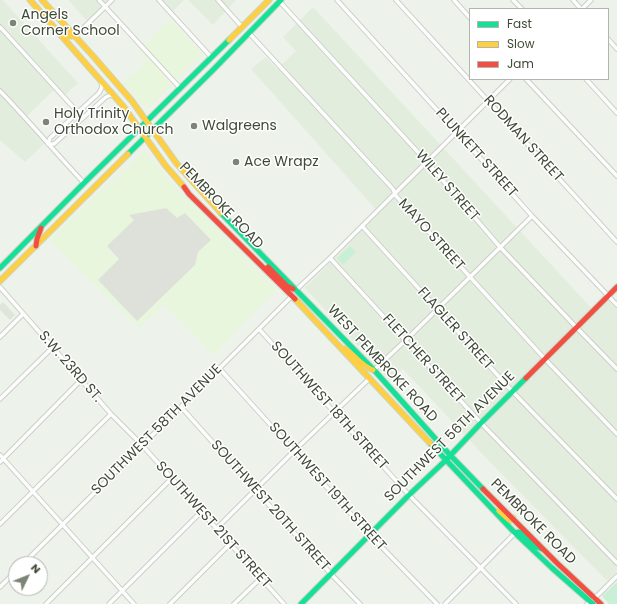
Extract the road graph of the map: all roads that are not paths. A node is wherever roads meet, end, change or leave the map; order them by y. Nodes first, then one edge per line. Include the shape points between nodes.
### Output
1 (42, 0) edge
2 (99, 0) edge
3 (112, 0) edge
4 (159, 0) edge
5 (218, 0) edge
6 (269, 0) edge
7 (279, 0) edge
8 (337, 0) edge
9 (396, 0) edge
10 (454, 0) edge
11 (513, 0) edge
12 (573, 0) edge
13 (591, 0) edge
14 (31, 2) edge
15 (105, 7) junction
16 (521, 8) edge
17 (580, 8) edge
18 (582, 8) edge
19 (469, 17) edge
20 (242, 26) junction
21 (0, 27) edge
22 (249, 33) junction
23 (75, 36) junction
24 (609, 40) edge
25 (617, 49) edge
26 (211, 57) junction
27 (469, 79) edge
28 (470, 80) edge
29 (509, 80) edge
30 (527, 80) edge
31 (587, 80) edge
32 (101, 82) junction
33 (180, 88) junction
34 (0, 91) edge
35 (114, 96) junction
36 (489, 101) junction
37 (617, 112) edge
38 (78, 113) junction
39 (83, 118) junction
40 (147, 121) junction
41 (140, 128) junction
42 (153, 130) junction
43 (457, 132) junction
44 (146, 137) junction
45 (48, 144) junction
46 (427, 162) junction
47 (617, 176) edge
48 (84, 183) junction
49 (394, 193) junction
50 (532, 216) junction
51 (42, 226) junction
52 (362, 226) junction
53 (617, 242) edge
54 (36, 246) junction
55 (500, 247) junction
56 (330, 258) junction
57 (262, 266) junction
58 (0, 268) edge
59 (469, 277) junction
60 (0, 281) edge
61 (0, 287) edge
62 (617, 287) edge
63 (296, 290) junction
64 (292, 296) junction
65 (608, 296) junction
66 (617, 305) edge
67 (437, 309) junction
68 (23, 314) junction
69 (324, 319) junction
70 (576, 328) junction
71 (259, 329) junction
72 (0, 337) edge
73 (406, 340) junction
74 (341, 347) junction
75 (53, 348) junction
76 (544, 359) junction
77 (219, 368) junction
78 (374, 370) junction
79 (617, 370) edge
80 (370, 378) junction
81 (81, 380) junction
82 (512, 391) junction
83 (398, 398) junction
84 (0, 399) edge
85 (181, 407) junction
86 (334, 412) junction
87 (111, 414) junction
88 (481, 423) junction
89 (617, 434) edge
90 (142, 445) junction
91 (294, 451) junction
92 (0, 455) edge
93 (450, 455) junction
94 (4, 459) junction
95 (446, 460) junction
96 (0, 462) edge
97 (171, 479) junction
98 (255, 490) junction
99 (33, 491) junction
100 (409, 494) junction
101 (617, 499) edge
102 (489, 505) junction
103 (201, 512) junction
104 (513, 518) junction
105 (0, 524) edge
106 (62, 524) junction
107 (217, 528) junction
108 (515, 533) junction
109 (370, 535) junction
110 (230, 544) junction
111 (543, 549) junction
112 (31, 556) edge
113 (92, 558) junction
114 (617, 563) edge
115 (480, 568) junction
116 (330, 574) junction
117 (617, 576) edge
118 (261, 578) junction
119 (8, 579) edge
120 (0, 587) edge
121 (122, 591) junction
122 (591, 602) edge
123 (46, 604) edge
124 (109, 604) edge
125 (134, 604) edge
126 (170, 604) edge
127 (234, 604) edge
128 (284, 604) edge
129 (301, 604) edge
130 (360, 604) edge
131 (437, 604) edge
132 (445, 604) edge
133 (516, 604) edge
134 (601, 604) edge

1 - 23 main road, PEMBROKE ROAD
2 - 15 street
3 - 15 street
4 - 26 street
5 - 20 street
6 - 20 main road
7 - 22 main road
7 - 46 street, WILEY STREET
8 - 43 street, PLUNKETT STREET
9 - 27 street, RODMAN STREET
10 - 19 street
11 - 16 street
12 - 17 street
13 - 18 street
14 - 23 main road via 39,7 64,35
14 - 32 main road, PEMBROKE ROAD
15 - 23 street
15 - 33 street
20 - 26 main road
21 - 38 street
22 - 42 main road
22 - 49 street, MAYO STREET
23 - 40 main road, PEMBROKE ROAD
24 - 25 street
26 - 33 main road
28 - 36 street, RODMAN STREET
29 - 36 street
30 - 47 street
31 - 37 street
32 - 35 main road, PEMBROKE ROAD
32 - 38 street via 102,88 99,93
33 - 40 main road
34 - 45 street
35 - 39 street via 106,97
35 - 41 main road, PEMBROKE ROAD
36 - 43 street
36 - 53 street, RODMAN STREET
38 - 39 street
38 - 45 street via 50,138
39 - 45 street via 54,144
40 - 41 main road
40 - 42 main road, PEMBROKE ROAD
41 - 44 main road, PEMBROKE ROAD
41 - 48 main road
42 - 44 main road
42 - 63 main road, PEMBROKE ROAD via 216,208
43 - 46 street
43 - 50 street, PLUNKETT STREET
44 - 54 main road
44 - 57 main road, PEMBROKE ROAD via 189,194
45 - 48 street
46 - 49 street
46 - 55 street, WILEY STREET
48 - 51 main road
49 - 52 street
49 - 59 street, MAYO STREET
50 - 55 street
50 - 65 street, PLUNKETT STREET
51 - 54 main road
51 - 58 main road
52 - 56 street
52 - 67 street, FLAGLER STREET
54 - 60 main road
55 - 59 street
55 - 70 street, WILEY STREET
56 - 63 street
56 - 73 street, FLETCHER STREET
57 - 63 main road via 267,267 287,286
57 - 64 main road, PEMBROKE ROAD
59 - 67 street
59 - 76 street, MAYO STREET
61 - 68 street, S.W. 23RD ST.
62 - 65 main road, SOUTHWEST 56TH AVENUE
63 - 69 main road, WEST PEMBROKE ROAD
64 - 69 main road via 303,300
64 - 71 street, SOUTHWEST 58TH AVENUE
64 - 74 main road, WEST PEMBROKE ROAD
65 - 66 street, PLUNKETT STREET
65 - 70 main road, SOUTHWEST 56TH AVENUE
67 - 73 street
67 - 82 street, FLAGLER STREET
68 - 72 street
68 - 75 street, S.W. 23RD ST.
69 - 78 main road, WEST PEMBROKE ROAD
70 - 76 main road, SOUTHWEST 56TH AVENUE
70 - 79 street, WILEY STREET
71 - 77 street, SOUTHWEST 58TH AVENUE
71 - 86 street, SOUTHWEST 18TH STREET
73 - 78 street
73 - 88 street, FLETCHER STREET
74 - 78 main road via 352,353 366,368
74 - 80 main road, WEST PEMBROKE ROAD
75 - 81 street, S.W. 23RD ST.
75 - 84 street
76 - 82 main road, SOUTHWEST 56TH AVENUE
76 - 89 street, MAYO STREET
77 - 85 street, SOUTHWEST 58TH AVENUE
77 - 91 street, SOUTHWEST 19TH STREET
78 - 83 main road, WEST PEMBROKE ROAD
80 - 83 main road via 379,381
80 - 86 street
80 - 95 main road, WEST PEMBROKE ROAD
81 - 87 street, S.W. 23RD ST.
81 - 94 street
82 - 88 main road, SOUTHWEST 56TH AVENUE
82 - 101 street, FLAGLER STREET
83 - 93 main road, WEST PEMBROKE ROAD
85 - 90 street, SOUTHWEST 58TH AVENUE
85 - 98 street, SOUTHWEST 20TH STREET
86 - 91 street
86 - 100 street, SOUTHWEST 18TH STREET
87 - 90 street, S.W. 23RD ST.
87 - 99 street
88 - 93 main road, SOUTHWEST 56TH AVENUE
88 - 114 street, FLETCHER STREET
90 - 97 street, SOUTHWEST 21ST STREET
90 - 106 street, SOUTHWEST 58TH AVENUE
91 - 98 street
91 - 109 street, SOUTHWEST 19TH STREET
92 - 94 street
93 - 95 main road, SOUTHWEST 56TH AVENUE
93 - 104 main road, PEMBROKE ROAD
94 - 96 street
94 - 99 street
95 - 100 main road, SOUTHWEST 56TH AVENUE
95 - 102 main road, PEMBROKE ROAD
97 - 103 street, SOUTHWEST 21ST STREET
97 - 113 street
98 - 107 street
98 - 116 street, SOUTHWEST 20TH STREET
99 - 105 street
99 - 106 street
100 - 109 main road, SOUTHWEST 56TH AVENUE
100 - 115 street, SOUTHWEST 18TH STREET
102 - 104 main road via 495,506 509,520
102 - 108 main road, PEMBROKE ROAD
103 - 107 street, SOUTHWEST 21ST STREET
103 - 121 street
104 - 111 main road, PEMBROKE ROAD
106 - 112 street, SOUTHWEST 58TH AVENUE
106 - 113 street
107 - 110 street, SOUTHWEST 21ST STREET
108 - 111 main road via 522,533 536,547
108 - 115 street
108 - 122 main road, PEMBROKE ROAD
109 - 116 main road, SOUTHWEST 56TH AVENUE
109 - 131 street, SOUTHWEST 19TH STREET
110 - 118 street, SOUTHWEST 21ST STREET
110 - 126 street
111 - 122 main road, PEMBROKE ROAD
113 - 121 street
113 - 123 street
115 - 132 street
115 - 133 street, SOUTHWEST 18TH STREET
116 - 129 main road, SOUTHWEST 56TH AVENUE
116 - 130 street, SOUTHWEST 20TH STREET
117 - 122 street
118 - 127 street
118 - 128 street, SOUTHWEST 21ST STREET
119 - 120 street
121 - 124 street
121 - 125 street
122 - 134 main road, PEMBROKE ROAD

